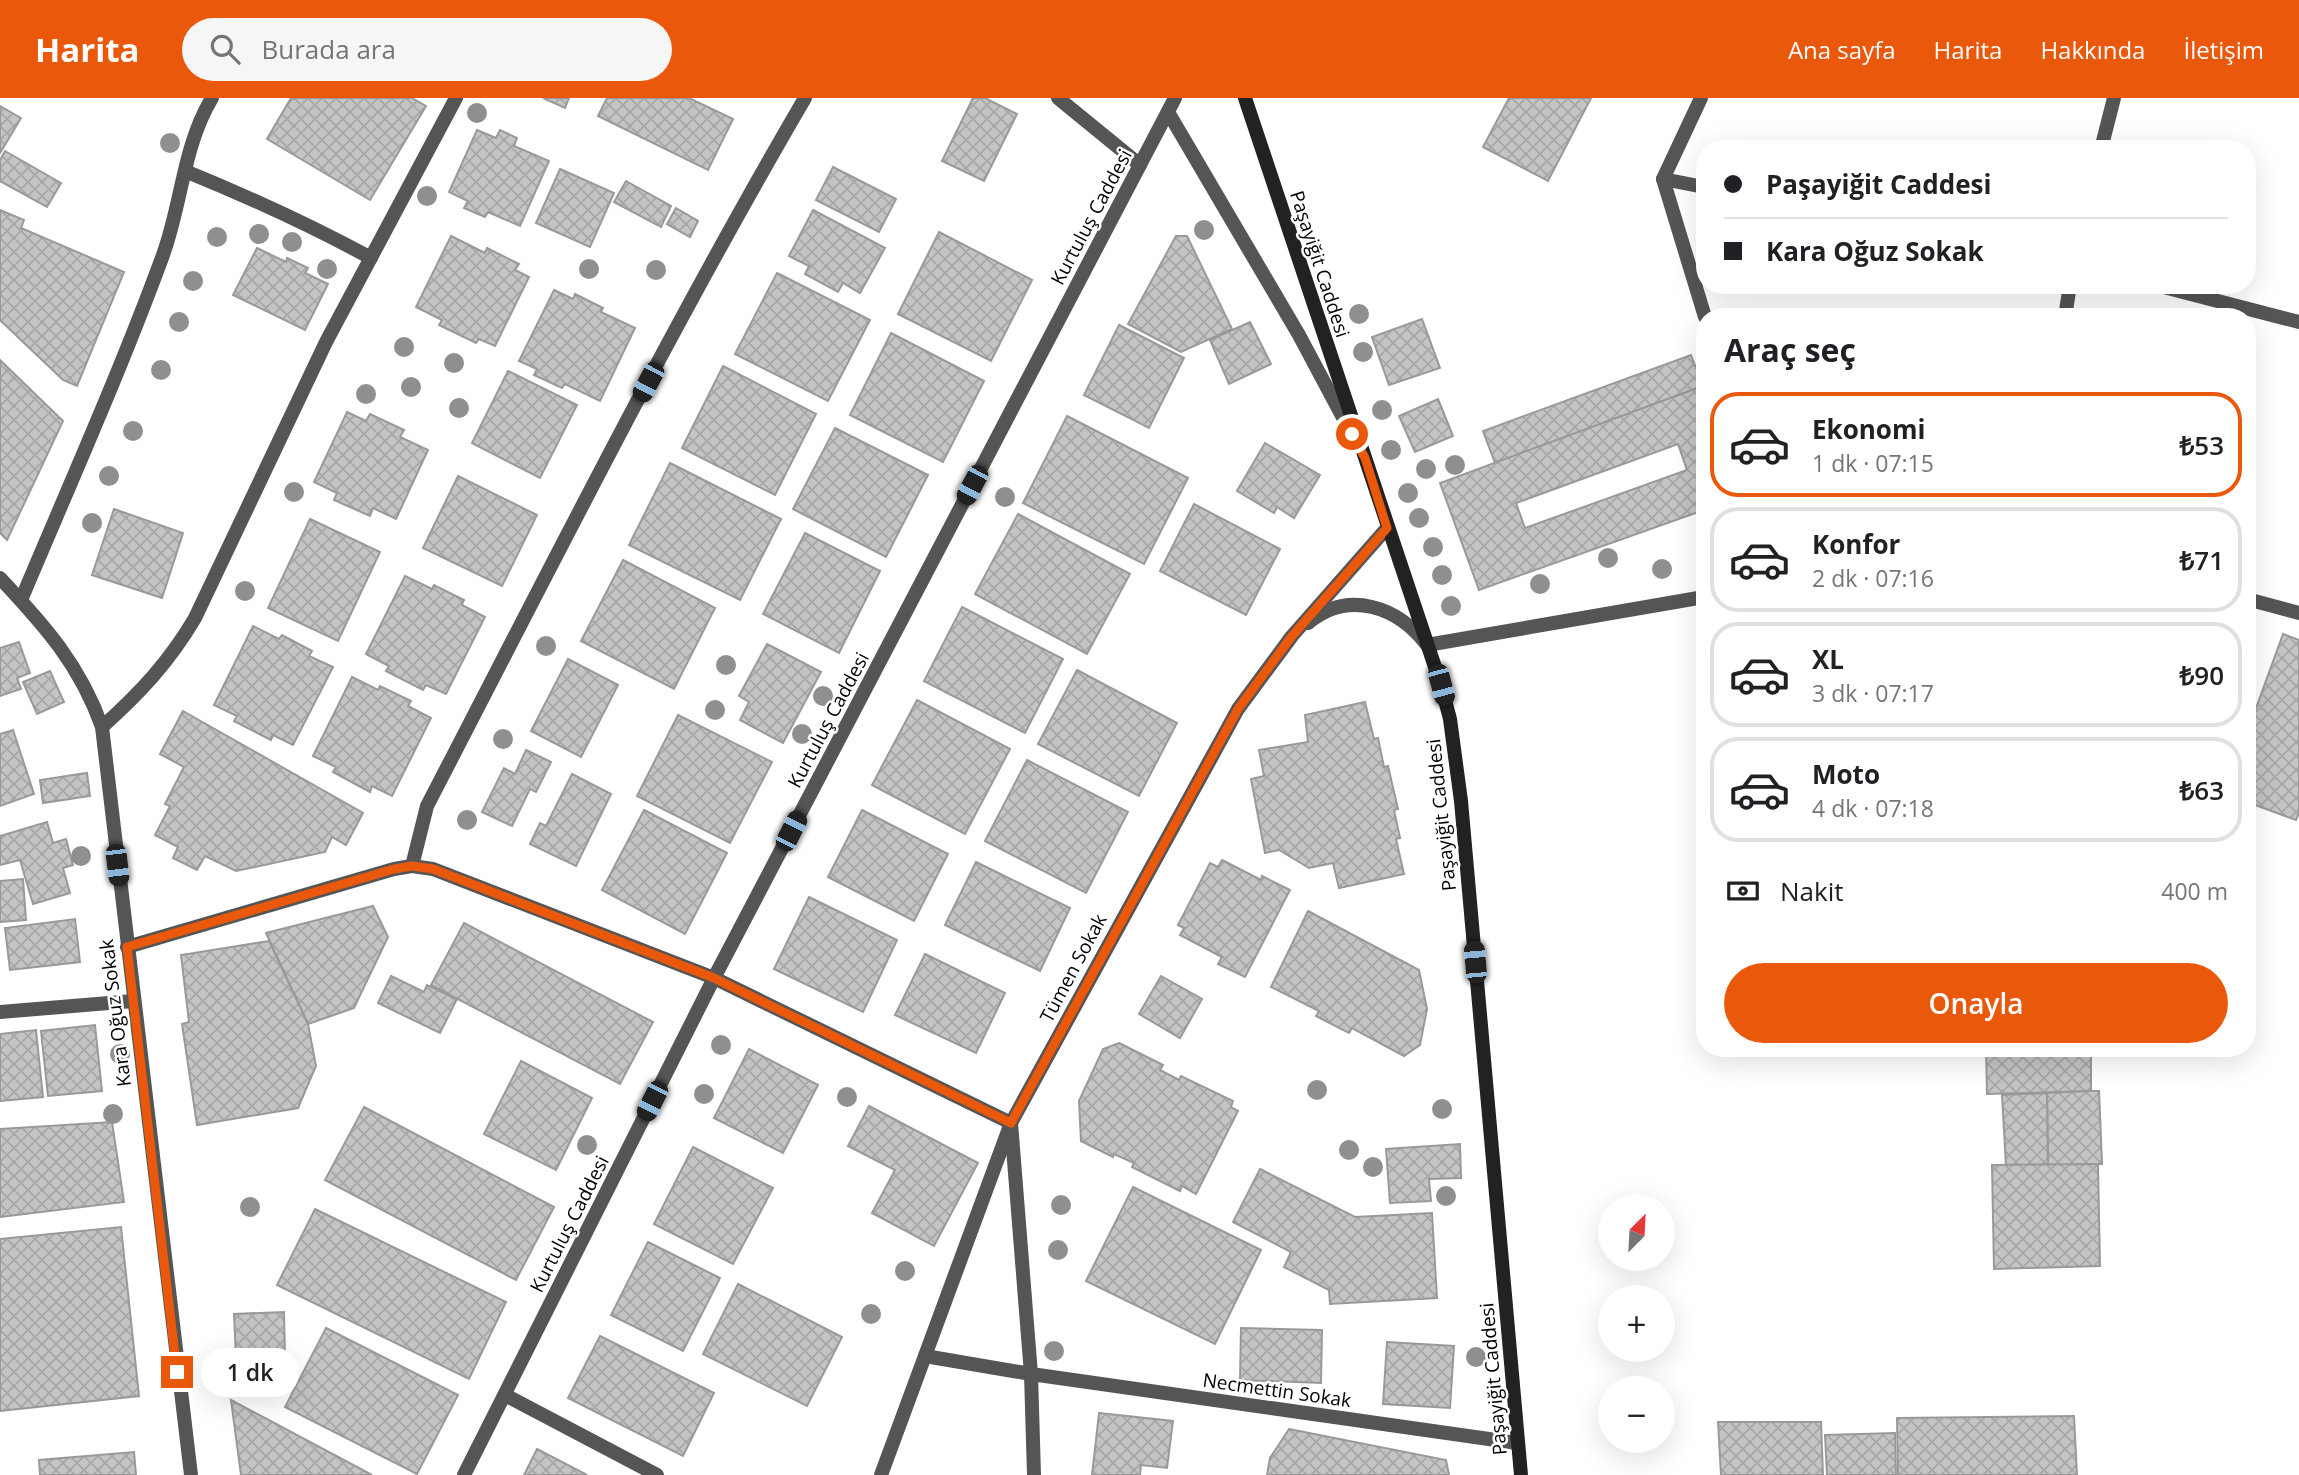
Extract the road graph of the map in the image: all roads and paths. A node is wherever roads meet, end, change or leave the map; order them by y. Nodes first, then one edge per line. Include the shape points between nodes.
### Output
1 (212, 98) edge
2 (456, 98) edge
3 (805, 98) edge
4 (1058, 98) edge
5 (1175, 98) edge
6 (1245, 98) edge
7 (1701, 98) edge
8 (2113, 98) edge
9 (1168, 112) junction
10 (2103, 140) edge
11 (1140, 165) junction
12 (185, 171) junction
13 (1663, 178) junction
14 (1696, 185) edge
15 (371, 258) junction
16 (1696, 287) edge
17 (2191, 294) edge
18 (2245, 308) edge
19 (2256, 311) edge
20 (2299, 322) edge
21 (1365, 458) junction
22 (1387, 528) junction
23 (0, 578) edge
24 (1696, 598) edge
25 (21, 600) junction
26 (2256, 601) edge
27 (2299, 613) edge
28 (1292, 636) junction
29 (1427, 645) junction
30 (102, 727) junction
31 (412, 866) junction
32 (127, 947) junction
33 (714, 978) junction
34 (133, 1000) junction
35 (0, 1012) edge
36 (1011, 1123) junction
37 (925, 1356) junction
38 (1031, 1374) junction
39 (505, 1395) junction
40 (1517, 1443) junction
41 (191, 1475) edge
42 (464, 1475) edge
43 (657, 1475) edge
44 (881, 1475) edge
45 (1034, 1475) edge
46 (1521, 1475) edge

1 - 12 street via 192,139
2 - 15 street
3 - 31 street via 738,212 434,794
4 - 11 street
5 - 9 street, Kurtuluş Caddesi
6 - 21 main road, Paşayiğit Caddesi
7 - 13 street
8 - 10 street
9 - 11 street, Kurtuluş Caddesi
9 - 21 street via 1299,335
11 - 33 street, Kurtuluş Caddesi
12 - 15 street via 311,225
12 - 25 street via 142,312
13 - 14 street
13 - 16 street
15 - 30 street via 326,342 195,618 160,671
17 - 18 street
19 - 20 street
21 - 22 main road, Paşayiğit Caddesi
22 - 28 street, Tümen Sokak
22 - 29 main road, Paşayiğit Caddesi
23 - 25 street, Kara Oğuz Sokak
24 - 29 street
25 - 30 street, Kara Oğuz Sokak via 78,672
26 - 27 street
28 - 29 street via 1316,616 1333,609 1369,606 1405,621
28 - 36 street, Tümen Sokak via 1221,736
29 - 40 main road, Paşayiğit Caddesi via 1450,719 1457,763
30 - 32 street, Kara Oğuz Sokak
31 - 32 street
31 - 33 street via 433,869
32 - 34 street, Kara Oğuz Sokak
33 - 36 street
33 - 39 street, Kurtuluş Caddesi
34 - 35 street
34 - 41 street, Kara Oğuz Sokak
36 - 37 street, Tümen Sokak
36 - 38 street
37 - 38 street, Necmettin Sokak
37 - 44 street, Tümen Sokak
38 - 40 street, Necmettin Sokak
38 - 45 street
39 - 42 street, Kurtuluş Caddesi
39 - 43 street
40 - 46 main road, Paşayiğit Caddesi

